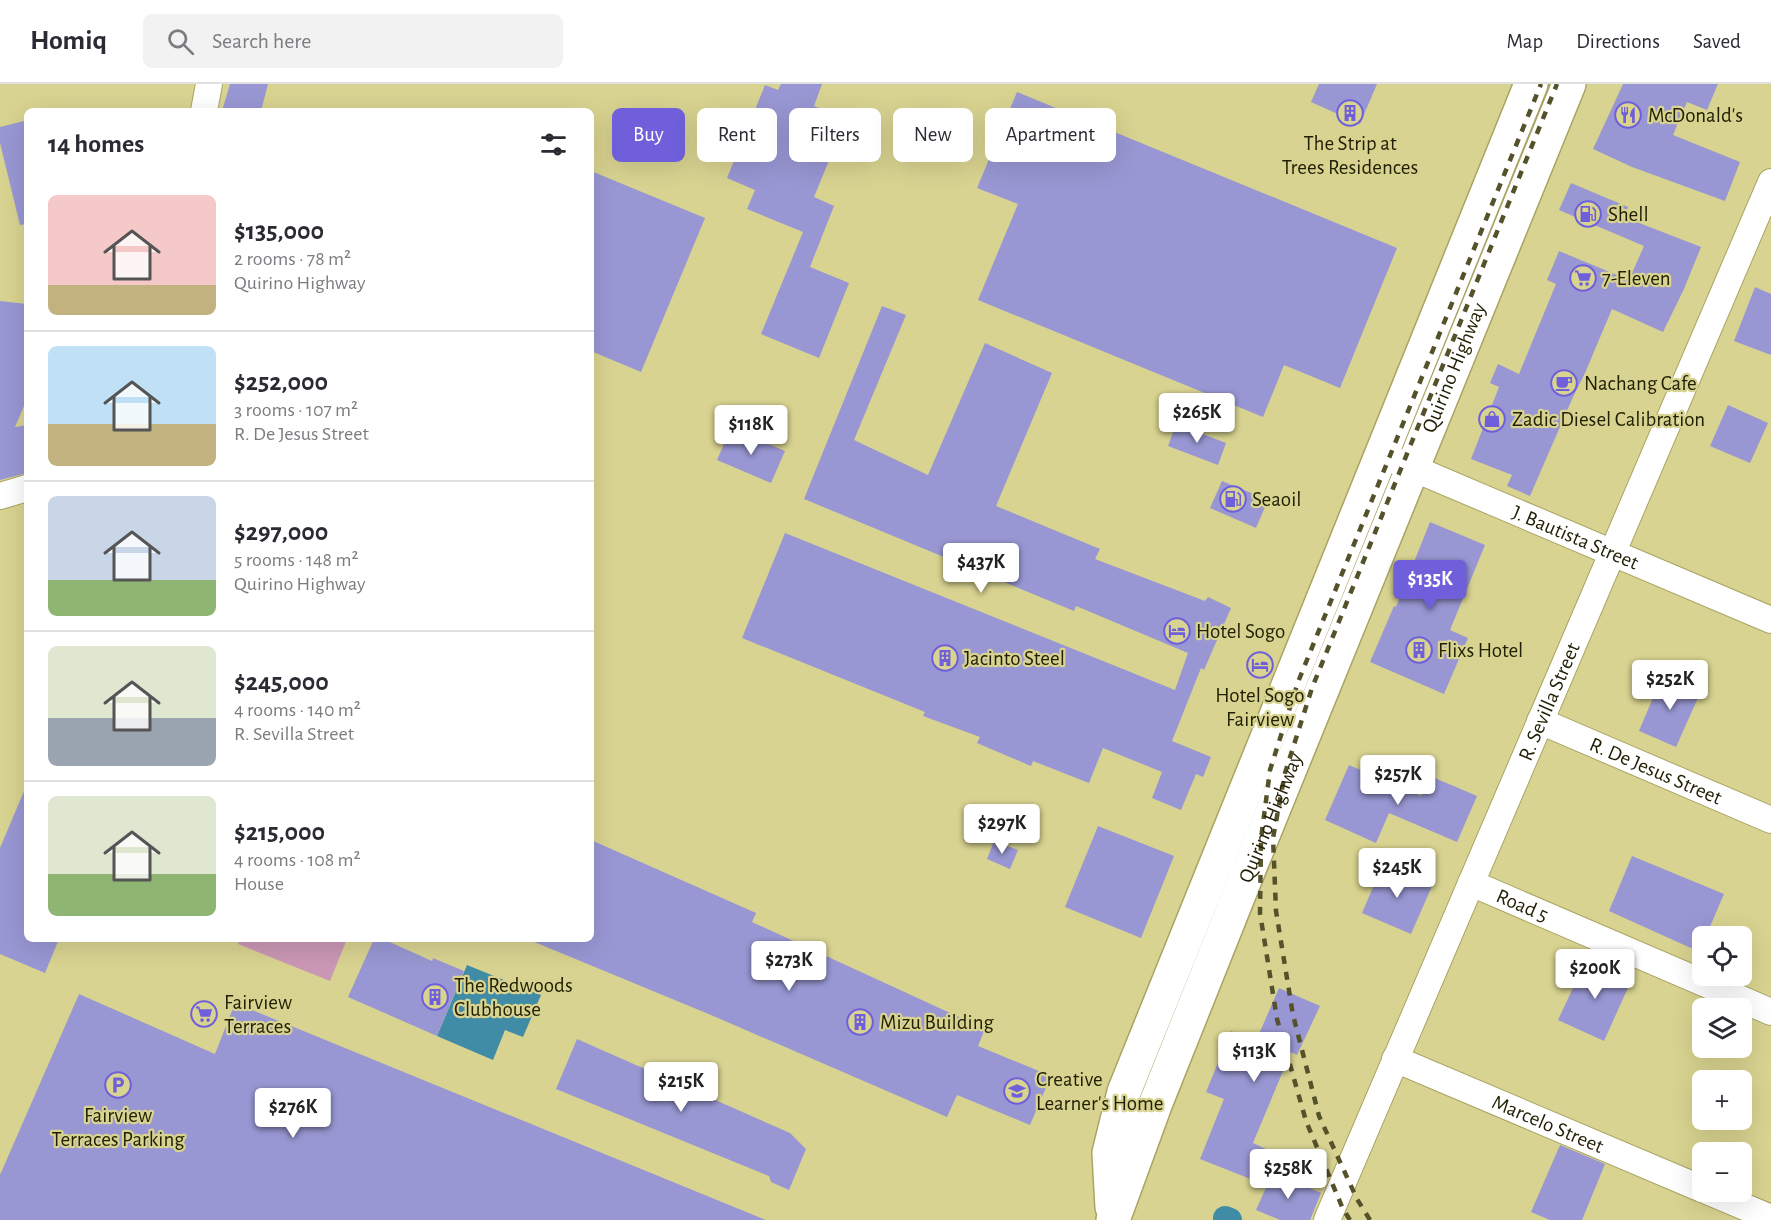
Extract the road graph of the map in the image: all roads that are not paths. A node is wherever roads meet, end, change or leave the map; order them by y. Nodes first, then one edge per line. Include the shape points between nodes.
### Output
1 (209, 84) edge
2 (1531, 84) edge
3 (1569, 84) edge
4 (205, 108) edge
5 (1771, 182) edge
6 (1381, 455) junction
7 (1412, 468) junction
8 (24, 489) edge
9 (0, 496) edge
10 (1613, 552) junction
11 (1771, 620) edge
12 (1540, 721) junction
13 (1771, 820) edge
14 (1471, 883) junction
15 (1771, 1012) edge
16 (1395, 1059) junction
17 (1692, 1185) edge
18 (1733, 1202) edge
19 (1771, 1218) edge
20 (1112, 1220) edge
21 (1327, 1220) edge

1 - 4 street
2 - 6 main road, Quirino Highway
3 - 7 main road, Quirino Highway
5 - 10 street, R. Sevilla Street
6 - 7 street, J. Bautista Street
6 - 20 main road, Quirino Highway via 1124,1092 1109,1153
7 - 10 street, J. Bautista Street
7 - 20 main road, Quirino Highway via 1193,1007
8 - 9 street
10 - 11 street, J. Bautista Street
10 - 12 street, R. Sevilla Street
12 - 13 street, R. De Jesus Street
12 - 14 street, R. Sevilla Street
14 - 15 street, Road 5
14 - 16 street, R. Sevilla Street
16 - 17 street, Marcelo Street
16 - 21 street, R. Sevilla Street
18 - 19 street

